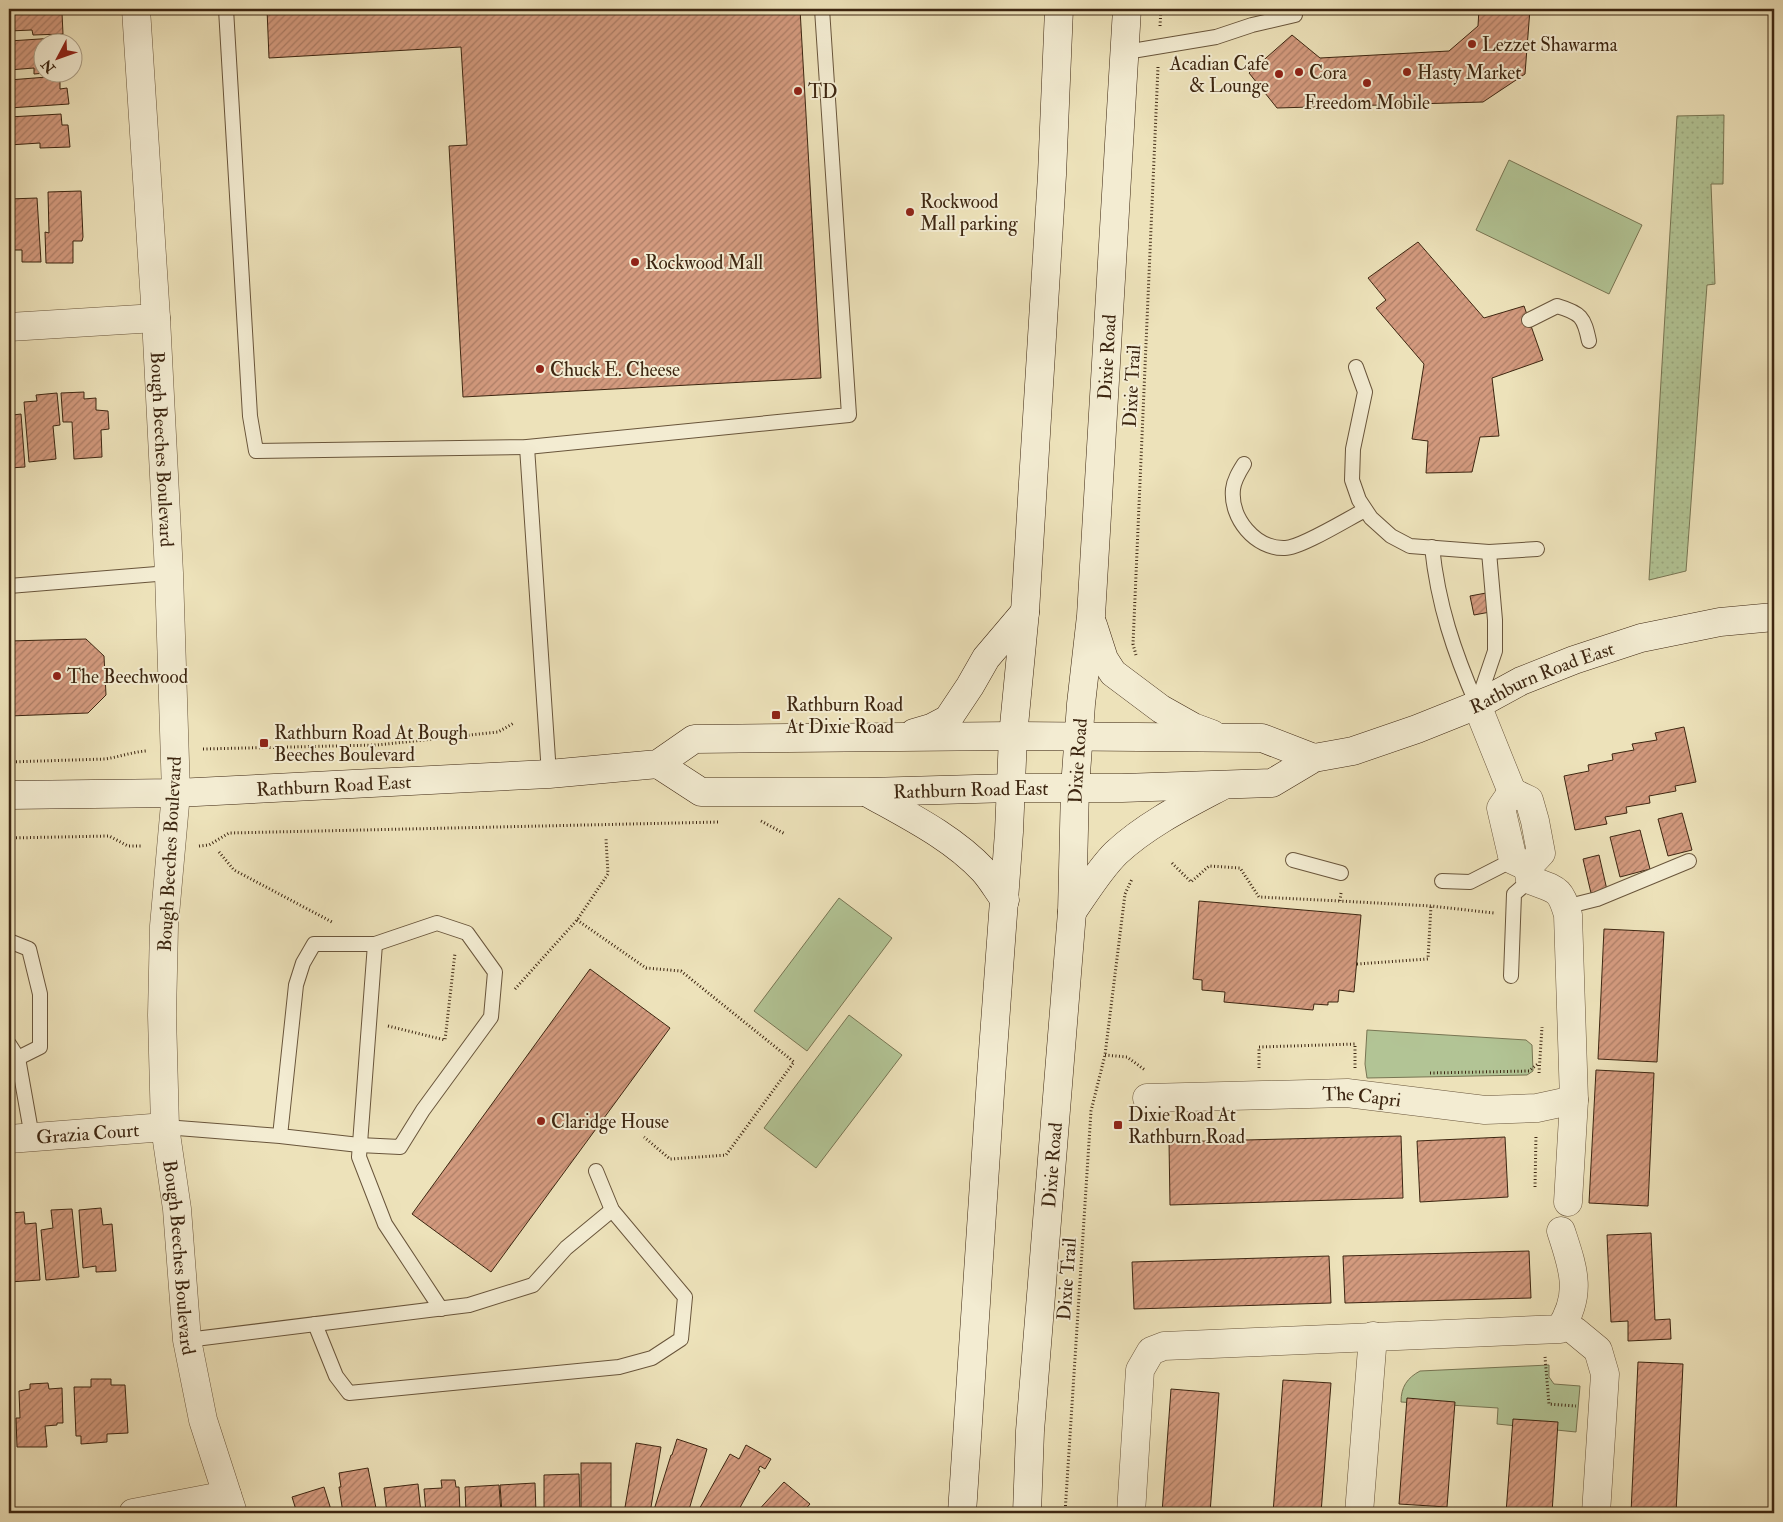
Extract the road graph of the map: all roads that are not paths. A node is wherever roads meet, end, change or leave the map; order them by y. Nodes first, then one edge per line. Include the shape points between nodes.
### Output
1 (136, 9) edge
2 (226, 9) edge
3 (822, 9) edge
4 (1060, 9) edge
5 (1128, 9) edge
6 (1295, 15) dead end
7 (1126, 52) junction
8 (156, 318) junction
9 (1529, 320) dead end
10 (9, 327) edge
11 (1589, 341) dead end
12 (1356, 366) dead end
13 (527, 446) junction
14 (1244, 464) dead end
15 (1366, 510) junction
16 (1432, 548) junction
17 (1537, 549) dead end
18 (1489, 552) junction
19 (169, 573) junction
20 (9, 586) edge
21 (1025, 612) junction
22 (1090, 616) junction
23 (1774, 617) edge
24 (1477, 705) junction
25 (901, 736) junction
26 (1013, 736) junction
27 (1079, 736) junction
28 (1221, 738) junction
29 (1314, 758) junction
30 (658, 764) junction
31 (549, 774) junction
32 (1226, 784) junction
33 (1010, 788) junction
34 (1075, 788) junction
35 (868, 792) junction
36 (176, 793) junction
37 (9, 795) edge
38 (1294, 860) dead end
39 (1688, 861) dead end
40 (1524, 869) junction
41 (1342, 873) road end
42 (1442, 881) dead end
43 (1005, 900) junction
44 (1565, 907) junction
45 (1072, 912) junction
46 (9, 941) edge
47 (375, 944) junction
48 (1511, 976) dead end
49 (9, 1044) edge
50 (18, 1058) junction
51 (1147, 1098) dead end
52 (1574, 1100) junction
53 (166, 1126) junction
54 (280, 1136) junction
55 (20, 1138) edge
56 (359, 1145) junction
57 (596, 1171) dead end
58 (1568, 1202) dead end
59 (612, 1210) junction
60 (1562, 1231) dead end
61 (441, 1308) junction
62 (315, 1324) junction
63 (1568, 1330) junction
64 (1373, 1336) junction
65 (187, 1340) junction
66 (230, 1504) edge
67 (133, 1513) edge
68 (962, 1513) edge
69 (1027, 1513) edge
70 (1131, 1513) edge
71 (1359, 1513) edge
72 (1596, 1513) edge

1 - 8 street, Bough Beeches Boulevard
2 - 13 lane via 250,416 256,451
3 - 13 lane via 849,415
4 - 21 street
5 - 7 street, Dixie Road
6 - 7 lane via 1216,37
7 - 22 street, Dixie Road
8 - 10 street
8 - 19 street, Bough Beeches Boulevard
9 - 11 lane via 1557,306 1574,311 1585,324
12 - 15 lane via 1365,392 1353,449 1352,480
13 - 31 lane
14 - 15 lane via 1233,489 1234,507 1240,522 1253,537 1270,547 1287,548 1305,542
15 - 16 lane via 1391,536 1410,546
16 - 18 lane
16 - 24 lane via 1436,581 1450,638
17 - 18 lane
18 - 24 lane via 1495,651
19 - 20 lane
19 - 36 street, Bough Beeches Boulevard
21 - 25 street via 986,658 948,719 931,728
21 - 26 street
22 - 27 street, Dixie Road
22 - 28 street via 1104,659 1113,673 1161,709
23 - 24 street, Rathburn Road East via 1720,622 1641,638 1574,660
24 - 29 street, Rathburn Road East via 1353,752
24 - 40 street via 1512,792 1501,808
25 - 26 street, Rathburn Road East
25 - 30 street, Rathburn Road East via 694,739
26 - 27 street, Rathburn Road East
26 - 33 street
27 - 28 street, Rathburn Road East
27 - 34 street, Dixie Road
28 - 29 street, Rathburn Road East via 1262,738
29 - 32 street, Rathburn Road East via 1272,783
30 - 31 street, Rathburn Road East
30 - 35 street, Rathburn Road East via 700,792
31 - 36 street, Rathburn Road East
32 - 34 street, Rathburn Road East
32 - 45 street via 1165,817 1116,854
33 - 34 street, Rathburn Road East
33 - 35 street, Rathburn Road East
33 - 43 street
34 - 45 street, Dixie Road
35 - 43 street via 962,850 986,872
36 - 37 street, Rathburn Road East
36 - 53 street, Bough Beeches Boulevard via 164,926 162,1015
38 - 41 lane
39 - 44 lane via 1597,899
40 - 42 lane via 1470,882
40 - 44 street via 1562,896
40 - 48 lane via 1514,894
43 - 68 street
44 - 52 street via 1568,915
45 - 69 street, Dixie Road via 1030,1431
46 - 50 lane via 30,949 40,994 40,1047
47 - 54 lane via 314,944 303,963 296,985
47 - 56 lane
47 - 56 lane via 437,923 467,933 496,972 490,1016 400,1146
49 - 50 lane
50 - 55 lane
51 - 52 street, The Capri via 1347,1093 1485,1110 1537,1108
52 - 58 street
53 - 54 lane
53 - 55 street, Grazia Court
53 - 65 street, Bough Beeches Boulevard via 177,1209
54 - 56 lane
56 - 61 lane via 359,1157 385,1224
57 - 59 lane
59 - 61 lane via 566,1248 533,1285 469,1305
59 - 62 lane via 685,1297 681,1339 652,1358 619,1367 349,1393 336,1376
60 - 63 street via 1575,1276
61 - 62 lane
62 - 65 lane
63 - 64 street
63 - 72 street via 1598,1350 1605,1374
64 - 70 street via 1164,1346 1151,1351 1140,1370
64 - 71 street
65 - 66 street, Bough Beeches Boulevard via 203,1420
66 - 67 street

